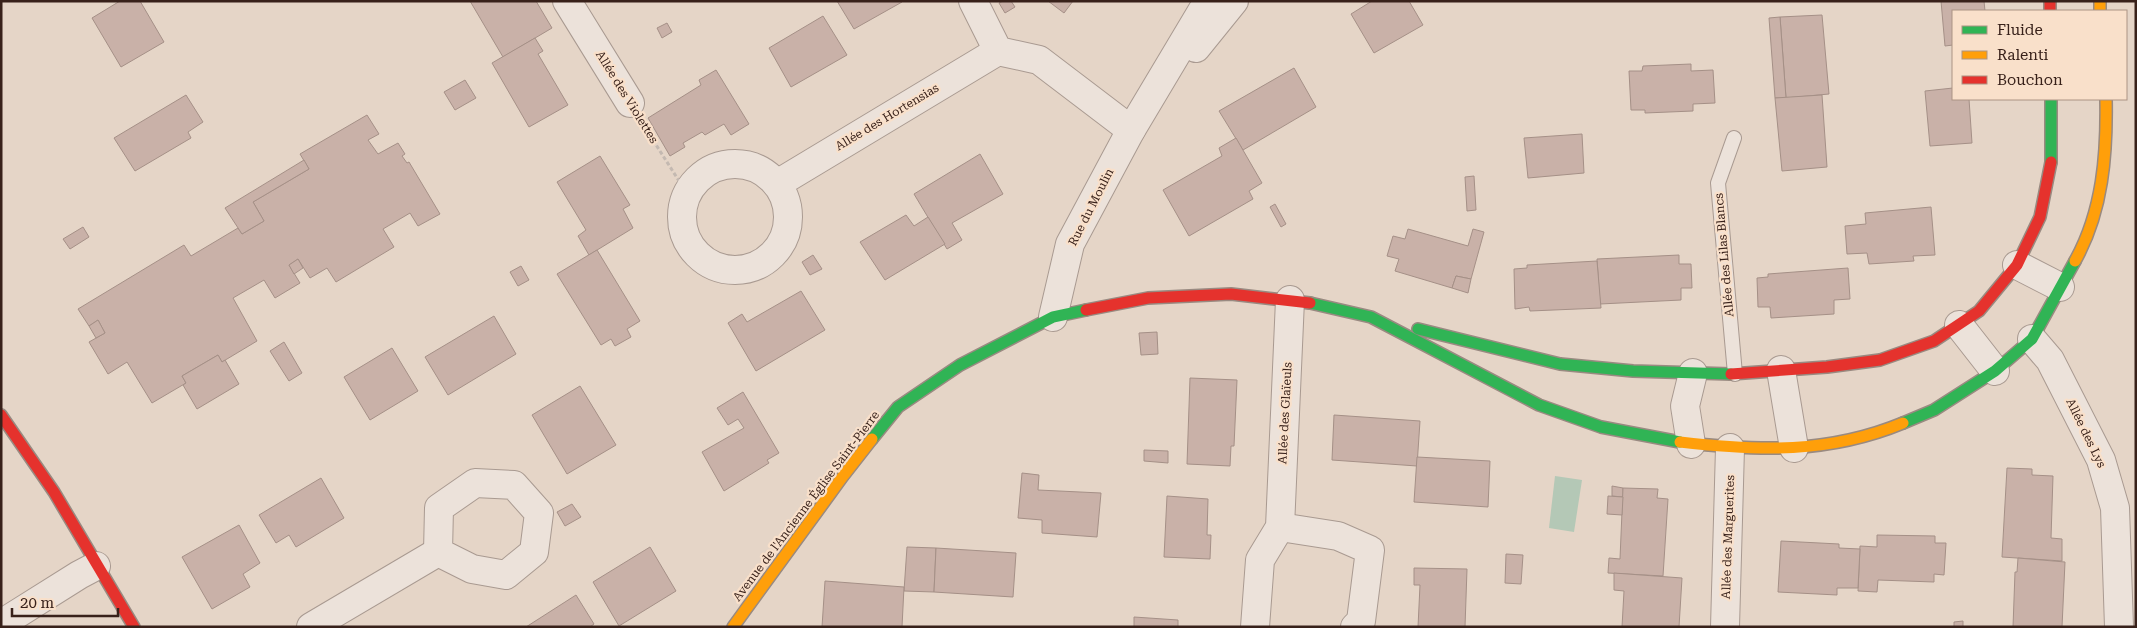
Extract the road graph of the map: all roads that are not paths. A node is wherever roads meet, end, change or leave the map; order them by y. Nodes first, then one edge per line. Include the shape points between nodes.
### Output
1 (567, 1) edge
2 (973, 1) edge
3 (1208, 1) edge
4 (1234, 1) edge
5 (998, 51) junction
6 (2051, 100) edge
7 (2106, 100) edge
8 (630, 103) road end
9 (1131, 130) junction
10 (1734, 138) dead end
11 (777, 184) junction
12 (2017, 265) junction
13 (2060, 287) junction
14 (1290, 300) junction
15 (1053, 317) junction
16 (1371, 317) junction
17 (1959, 324) junction
18 (2032, 339) junction
19 (1781, 370) junction
20 (1995, 371) junction
21 (1693, 373) junction
22 (1735, 374) junction
23 (1, 415) edge
24 (1691, 444) junction
25 (1730, 448) junction
26 (1794, 448) junction
27 (1280, 527) junction
28 (438, 552) dead end
29 (96, 566) junction
30 (1, 624) edge
31 (134, 627) edge
32 (311, 627) edge
33 (733, 627) edge
34 (1255, 627) edge
35 (1355, 627) edge
36 (1724, 627) edge
37 (2119, 627) edge

1 - 8 street, Allée des Violettes
2 - 5 street
3 - 9 street, Rue du Moulin
4 - 9 street, Rue du Moulin
5 - 9 street via 1039,60
5 - 11 street, Allée des Hortensias
6 - 12 street via 2052,159 2040,217
7 - 13 street, Avenue de l'Ancienne Église Saint-Pierre via 2107,137 2102,191 2080,252
9 - 15 street, Rue du Moulin via 1070,244
10 - 22 lane, Allée des Lilas Blancs via 1718,183
11 - 11 street via 756,168 730,163 704,172 686,192 681,212 683,233 693,252 709,265 729,271 750,269 769,259 782,243 788,223 787,202
12 - 13 street
12 - 17 street via 1979,311
13 - 18 street, Avenue de l'Ancienne Église Saint-Pierre
14 - 15 street, Avenue de l'Ancienne Église Saint-Pierre via 1231,294 1148,298
14 - 16 street, Avenue de l'Ancienne Église Saint-Pierre
14 - 27 street, Allée des Glaïeuls
15 - 33 street, Avenue de l'Ancienne Église Saint-Pierre via 960,365 898,407 843,476
16 - 21 street via 1560,364
16 - 24 street, Avenue de l'Ancienne Église Saint-Pierre via 1539,405 1601,427
17 - 19 street via 1934,341 1880,360
17 - 20 street
18 - 20 street, Avenue de l'Ancienne Église Saint-Pierre
18 - 37 street, Allée des Lys via 2050,360 2101,460 2115,508
19 - 22 street
19 - 26 street
20 - 26 street, Avenue de l'Ancienne Église Saint-Pierre via 1934,410 1874,435
21 - 22 street
21 - 24 street via 1685,406
23 - 29 street via 80,534
24 - 25 street, Avenue de l'Ancienne Église Saint-Pierre
25 - 26 street, Avenue de l'Ancienne Église Saint-Pierre
25 - 36 street, Allée des Marguerites
27 - 34 street, Allée des Glaïeuls via 1260,560
27 - 35 street via 1338,536 1370,550 1361,621
28 - 32 street
29 - 30 street
29 - 31 street

